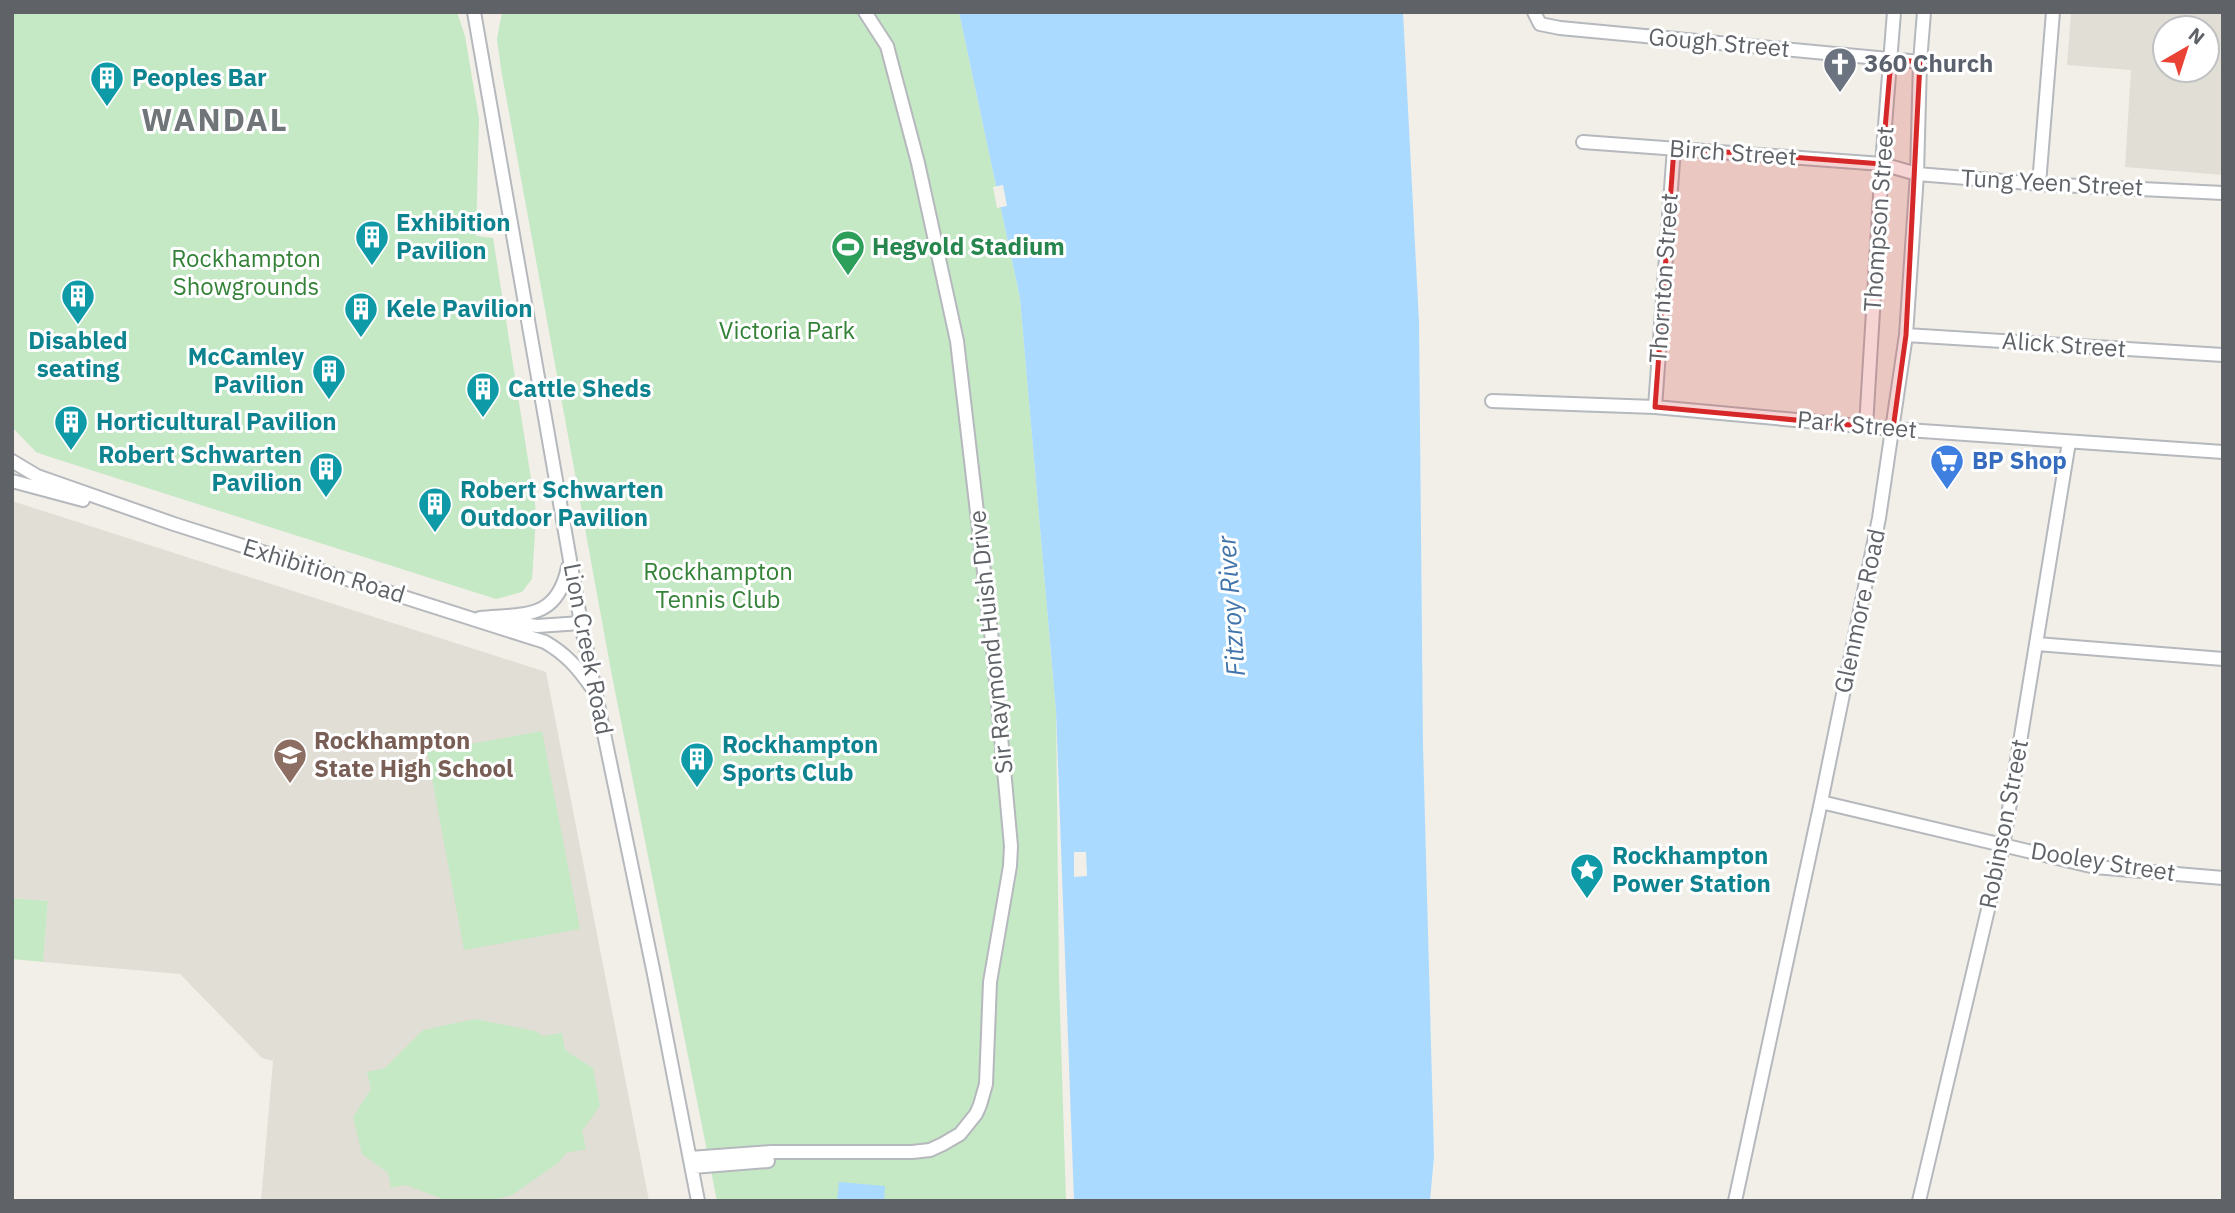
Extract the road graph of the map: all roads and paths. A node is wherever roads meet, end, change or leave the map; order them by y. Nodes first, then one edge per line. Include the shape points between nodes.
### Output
1 (474, 12) edge
2 (483, 12) edge
3 (865, 12) edge
4 (1534, 12) edge
5 (1894, 12) edge
6 (1924, 12) edge
7 (2053, 12) edge
8 (479, 30) junction
9 (1891, 59) junction
10 (1920, 62) junction
11 (1583, 142) dead end
12 (1674, 148) junction
13 (1882, 164) junction
14 (1917, 174) junction
15 (2039, 184) junction
16 (2223, 193) edge
17 (1906, 335) junction
18 (2223, 355) edge
19 (1492, 401) dead end
20 (1655, 407) junction
21 (1866, 426) junction
22 (1893, 429) junction
23 (2069, 442) junction
24 (2223, 452) edge
25 (12, 461) edge
26 (12, 481) edge
27 (174, 524) junction
28 (570, 558) junction
29 (473, 618) junction
30 (580, 623) junction
31 (2037, 644) junction
32 (2223, 660) edge
33 (596, 694) junction
34 (1821, 802) junction
35 (2003, 846) junction
36 (2223, 878) edge
37 (692, 1163) junction
38 (698, 1201) edge
39 (1735, 1201) edge
40 (1919, 1201) edge

1 - 8 street, Lion Creek Road
2 - 8 street
3 - 37 street, Sir Raymond Huish Drive via 887,46 957,341 993,649 1012,854 990,982 986,1084 976,1114 960,1133 930,1150 820,1151 771,1160
4 - 9 street, Gough Street via 1540,24 1560,28
5 - 9 street, Thompson Street
6 - 10 street, Glenmore Road
7 - 15 street
8 - 28 street, Lion Creek Road
9 - 10 street, Gough Street
9 - 13 street, Thompson Street
10 - 14 street, Glenmore Road
11 - 12 street, Birch Street
12 - 13 street, Birch Street
12 - 20 street, Thornton Street
13 - 14 street, Tung Yeen Street
13 - 21 street, Thompson Street
14 - 15 street, Tung Yeen Street
14 - 17 street, Glenmore Road
15 - 16 street, Tung Yeen Street
17 - 18 street, Alick Street
17 - 22 street, Glenmore Road
19 - 20 street, Park Street
20 - 21 street, Park Street
21 - 22 street, Park Street
22 - 23 street, Park Street
22 - 34 street, Glenmore Road
23 - 24 street, Park Street
23 - 31 street, Robinson Street
25 - 27 street, Exhibition Road via 37,476
26 - 27 street, Exhibition Road
27 - 29 street, Exhibition Road
28 - 29 street, Exhibition Road via 562,589 542,609
28 - 30 street, Lion Creek Road
29 - 30 street, Exhibition Road via 537,626
29 - 33 street, Exhibition Road via 553,647 576,665
30 - 33 street, Lion Creek Road
31 - 32 street
31 - 35 street, Robinson Street
33 - 37 street, Lion Creek Road
34 - 35 street, Dooley Street
34 - 39 street, Glenmore Road
35 - 36 street, Dooley Street via 2095,867
35 - 40 street, Robinson Street
37 - 38 street, Lion Creek Road

